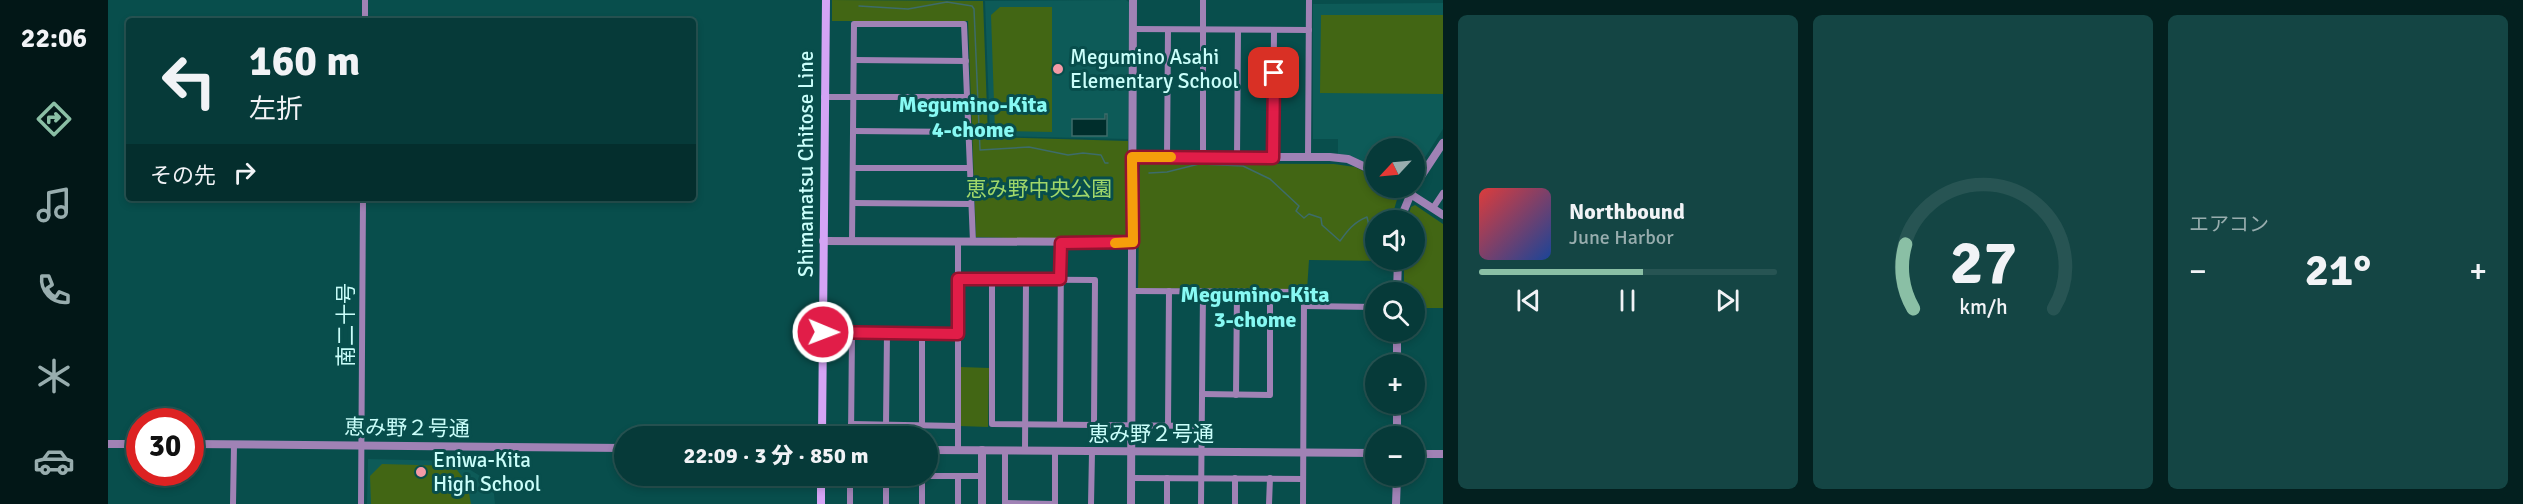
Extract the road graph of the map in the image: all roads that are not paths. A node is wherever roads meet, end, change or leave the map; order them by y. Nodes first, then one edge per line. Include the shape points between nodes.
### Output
1 (365, 0) edge
2 (826, 0) edge
3 (1133, 0) edge
4 (1203, 0) edge
5 (1309, 0) edge
6 (365, 18) edge
7 (1133, 29) junction
8 (1168, 30) junction
9 (1204, 30) junction
10 (1238, 30) junction
11 (1274, 30) junction
12 (1309, 30) junction
13 (854, 60) junction
14 (966, 60) junction
15 (853, 96) junction
16 (824, 97) junction
17 (967, 97) junction
18 (853, 132) junction
19 (968, 132) junction
20 (1443, 143) edge
21 (1132, 157) junction
22 (1167, 157) junction
23 (1203, 157) junction
24 (1238, 157) junction
25 (1308, 157) junction
26 (1273, 158) junction
27 (1365, 167) edge
28 (853, 168) junction
29 (969, 168) junction
30 (1425, 171) edge
31 (1443, 193) edge
32 (1422, 198) edge
33 (363, 201) edge
34 (853, 203) junction
35 (971, 204) junction
36 (1433, 208) junction
37 (1443, 215) edge
38 (824, 241) junction
39 (852, 241) junction
40 (958, 242) junction
41 (973, 242) junction
42 (1133, 242) junction
43 (1061, 243) junction
44 (958, 279) junction
45 (992, 279) junction
46 (1026, 279) junction
47 (1060, 279) junction
48 (1132, 291) junction
49 (1169, 291) junction
50 (1203, 291) junction
51 (1237, 291) junction
52 (1270, 293) junction
53 (1304, 306) junction
54 (1365, 307) edge
55 (823, 332) junction
56 (852, 333) junction
57 (887, 333) junction
58 (922, 334) junction
59 (958, 334) junction
60 (1202, 394) junction
61 (1236, 395) junction
62 (851, 424) joint
63 (1060, 424) junction
64 (1094, 424) junction
65 (886, 425) junction
66 (922, 425) junction
67 (1025, 425) junction
68 (1131, 425) junction
69 (1168, 425) junction
70 (822, 426) edge
71 (957, 426) junction
72 (1202, 426) junction
73 (108, 444) edge
74 (126, 444) edge
75 (204, 446) edge
76 (614, 448) edge
77 (234, 449) junction
78 (938, 450) edge
79 (958, 450) junction
80 (982, 450) junction
81 (1005, 450) junction
82 (1025, 450) junction
83 (1054, 451) junction
84 (1092, 452) junction
85 (1131, 452) junction
86 (1202, 452) junction
87 (1303, 452) junction
88 (362, 453) junction
89 (1365, 453) edge
90 (1425, 454) edge
91 (1443, 454) edge
92 (938, 476) edge
93 (958, 476) junction
94 (983, 476) junction
95 (1131, 478) junction
96 (1167, 478) junction
97 (1202, 478) junction
98 (1235, 478) junction
99 (1270, 478) junction
100 (1303, 479) junction
101 (821, 486) edge
102 (850, 486) edge
103 (886, 486) edge
104 (922, 486) edge
105 (1397, 486) edge
106 (233, 504) edge
107 (361, 504) edge
108 (821, 504) edge
109 (850, 504) edge
110 (886, 504) edge
111 (922, 504) edge
112 (958, 504) edge
113 (982, 504) edge
114 (1005, 504) edge
115 (1055, 504) edge
116 (1091, 504) edge
117 (1131, 504) edge
118 (1167, 504) edge
119 (1201, 504) edge
120 (1235, 504) edge
121 (1269, 504) edge
122 (1303, 504) edge
123 (1396, 504) edge

1 - 6 street
2 - 16 main road, Shimamatsu Chitose Line
3 - 7 street
4 - 9 street
5 - 12 street
7 - 8 street
7 - 21 street
8 - 9 street
8 - 22 street
9 - 10 street
9 - 23 street
10 - 11 street
10 - 24 street
11 - 12 street
11 - 26 street
12 - 25 street
13 - 14 street
13 - 14 street via 854,24 964,24
13 - 15 street
14 - 17 street
15 - 16 street
15 - 17 street
15 - 18 street
16 - 38 main road, Shimamatsu Chitose Line
17 - 19 street
18 - 19 street
18 - 28 street
19 - 29 street
20 - 30 street
21 - 22 street
21 - 42 street
22 - 23 street
23 - 24 street
24 - 26 street
25 - 26 street
25 - 27 street via 1348,159
28 - 29 street
28 - 34 street
29 - 35 street
31 - 36 street
32 - 36 street
33 - 88 street, 南二十号
34 - 35 street
34 - 39 street
35 - 41 street
36 - 37 street
38 - 39 street
38 - 55 main road, Shimamatsu Chitose Line
39 - 40 street
40 - 41 street
40 - 44 street
41 - 43 street
42 - 43 street
42 - 48 street
43 - 47 street
44 - 45 street
44 - 59 street
45 - 46 street
45 - 67 street via 992,424
46 - 47 street
46 - 67 street
47 - 63 street
47 - 64 street via 1095,279
48 - 49 street
48 - 68 street
49 - 50 street
49 - 69 street
50 - 51 street
50 - 60 street
51 - 52 street
51 - 61 street
52 - 53 street via 1297,292 1304,298
52 - 61 street via 1270,395
53 - 54 street
53 - 87 street
55 - 56 street
55 - 70 main road, Shimamatsu Chitose Line
56 - 57 street
56 - 62 street
57 - 58 street
57 - 65 street
58 - 59 street
58 - 66 street
59 - 71 street
60 - 61 street
60 - 72 street
62 - 65 street
63 - 64 street
63 - 67 street
64 - 68 street
65 - 66 street
66 - 71 street
67 - 82 street
68 - 69 street
68 - 85 street
69 - 72 street
71 - 79 street
72 - 86 street
73 - 74 street
75 - 77 street, 恵み野２号通
76 - 88 street, 恵み野２号通
77 - 88 street, 恵み野２号通
77 - 106 street
78 - 79 street, 恵み野２号通
79 - 80 street, 恵み野２号通
80 - 81 street, 恵み野２号通
80 - 94 street
81 - 82 street, 恵み野２号通
81 - 114 street
82 - 83 street, 恵み野２号通
83 - 84 street, 恵み野２号通
83 - 115 street
84 - 85 street, 恵み野２号通
84 - 116 street
85 - 86 street, 恵み野２号通
85 - 95 street
86 - 87 street, 恵み野２号通
86 - 97 street
87 - 89 street, 恵み野２号通
87 - 100 street
88 - 107 street, 南二十号
90 - 91 street
92 - 93 street
93 - 94 street
93 - 112 street
94 - 113 street
95 - 96 street
95 - 117 street
96 - 97 street
96 - 118 street
97 - 98 street
97 - 119 street
98 - 99 street
98 - 120 street
99 - 100 street
99 - 121 street
100 - 122 street
101 - 108 main road
102 - 109 street
103 - 110 street
104 - 111 street
105 - 123 street
114 - 115 street

